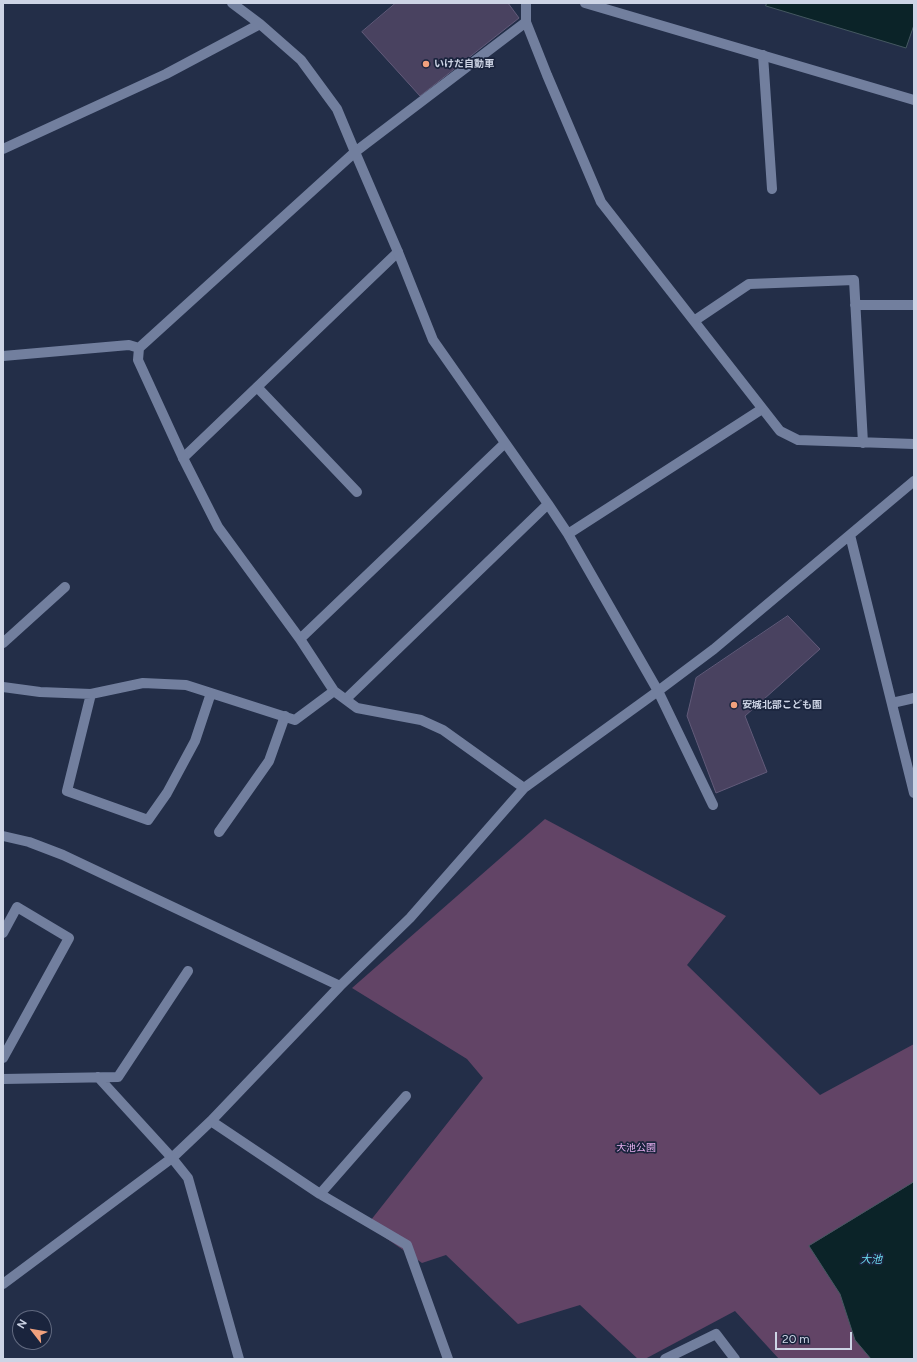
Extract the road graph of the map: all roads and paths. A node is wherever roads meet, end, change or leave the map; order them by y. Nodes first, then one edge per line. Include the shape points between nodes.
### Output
1 (232, 3) edge
2 (526, 3) edge
3 (585, 3) edge
4 (526, 22) junction
5 (260, 24) junction
6 (763, 55) junction
7 (914, 100) edge
8 (3, 149) edge
9 (355, 152) junction
10 (772, 188) dead end
11 (398, 252) junction
12 (914, 305) edge
13 (855, 306) junction
14 (694, 321) junction
15 (139, 348) junction
16 (3, 356) edge
17 (257, 387) junction
18 (762, 409) junction
19 (863, 442) junction
20 (505, 443) junction
21 (914, 444) edge
22 (183, 458) junction
23 (914, 481) edge
24 (357, 492) dead end
25 (548, 504) junction
26 (568, 534) junction
27 (850, 535) junction
28 (65, 587) dead end
29 (300, 639) junction
30 (3, 643) edge
31 (3, 687) edge
32 (334, 691) junction
33 (658, 692) junction
34 (211, 693) junction
35 (91, 694) junction
36 (914, 698) edge
37 (346, 699) junction
38 (892, 703) junction
39 (285, 716) junction
40 (524, 788) junction
41 (914, 793) edge
42 (713, 805) dead end
43 (219, 832) dead end
44 (3, 836) edge
45 (3, 933) edge
46 (188, 971) dead end
47 (340, 986) junction
48 (3, 1058) edge
49 (98, 1077) junction
50 (3, 1079) edge
51 (406, 1096) dead end
52 (211, 1121) junction
53 (172, 1158) junction
54 (320, 1194) junction
55 (3, 1284) edge
56 (239, 1359) edge
57 (448, 1359) edge
58 (666, 1359) edge
59 (735, 1359) edge

1 - 5 street
2 - 4 street
3 - 6 street
4 - 9 street
4 - 14 street via 602,202
5 - 8 street via 166,74
5 - 9 street via 301,60 338,109
6 - 7 street
6 - 10 street
9 - 11 street
9 - 15 street
11 - 17 street
11 - 20 street via 433,340
12 - 13 street
13 - 14 street via 854,280 749,284
13 - 19 street
14 - 18 street
15 - 16 street via 129,345
15 - 22 street via 138,360
17 - 22 street
17 - 24 street
18 - 19 street via 780,431 798,440
18 - 26 street
19 - 21 street
20 - 25 street
20 - 29 street
22 - 29 street via 218,527
23 - 27 street
25 - 26 street
25 - 37 street
26 - 33 street
27 - 33 street via 714,649
27 - 38 street
28 - 30 street
29 - 32 street
31 - 35 street via 40,692
32 - 37 street
32 - 39 street via 295,720
33 - 40 street
33 - 42 street
34 - 35 street via 186,685 143,683
34 - 35 street via 194,740 167,793 148,820 67,791
34 - 39 street
36 - 38 street
37 - 40 street via 357,708 421,720 443,730
38 - 41 street
39 - 43 street via 269,761
40 - 47 street via 410,918
44 - 47 street via 29,842 63,855
45 - 48 street via 17,907 69,938
46 - 49 street via 118,1077
47 - 52 street
49 - 50 street
49 - 53 street
51 - 54 street
52 - 53 street
52 - 54 street
53 - 55 street
53 - 56 street via 188,1178
54 - 57 street via 407,1245
58 - 59 street via 716,1334

